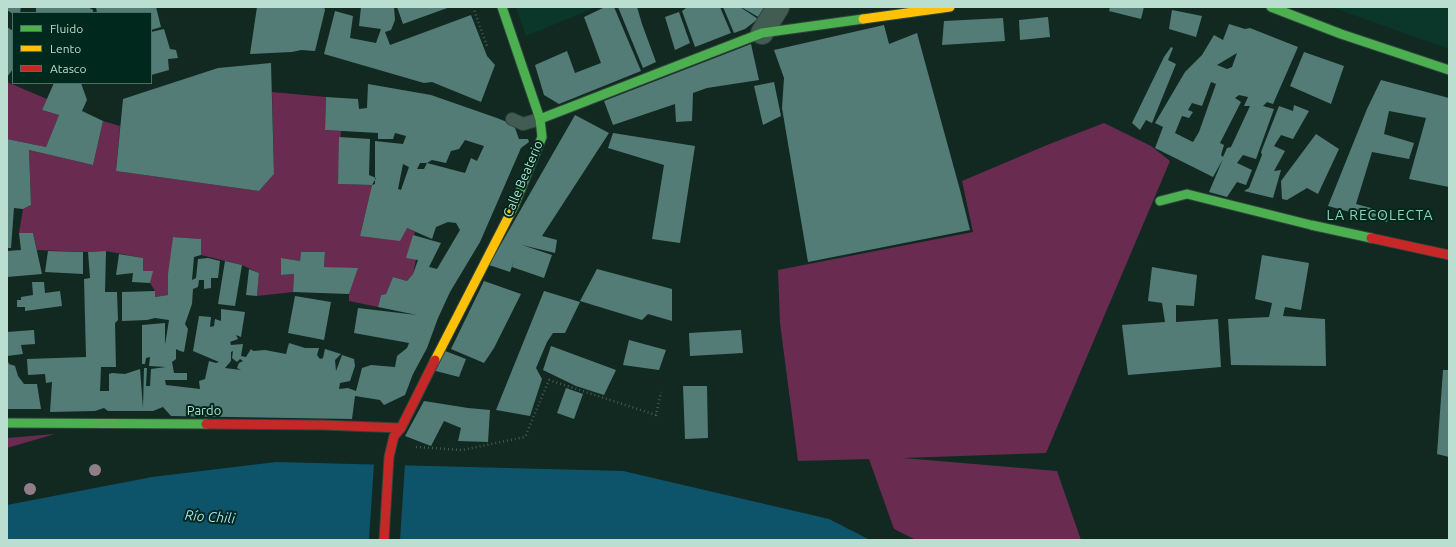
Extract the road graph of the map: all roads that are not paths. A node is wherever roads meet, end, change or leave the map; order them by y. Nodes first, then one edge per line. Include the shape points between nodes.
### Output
1 (502, 7) edge
2 (778, 7) edge
3 (950, 7) edge
4 (1270, 7) edge
5 (762, 33) junction
6 (1449, 70) edge
7 (512, 119) dead end
8 (540, 119) junction
9 (1160, 201) dead end
10 (1449, 255) edge
11 (7, 423) edge
12 (401, 428) junction
13 (384, 540) edge

1 - 8 street, Calle Beaterio
2 - 5 street
3 - 5 street
4 - 6 street
5 - 8 street
7 - 8 lane via 523,124
8 - 12 street, Calle Beaterio via 542,137 519,196
9 - 10 street via 1187,194
11 - 12 street, Pardo
12 - 13 street, Calle Beaterio via 394,436 389,457

